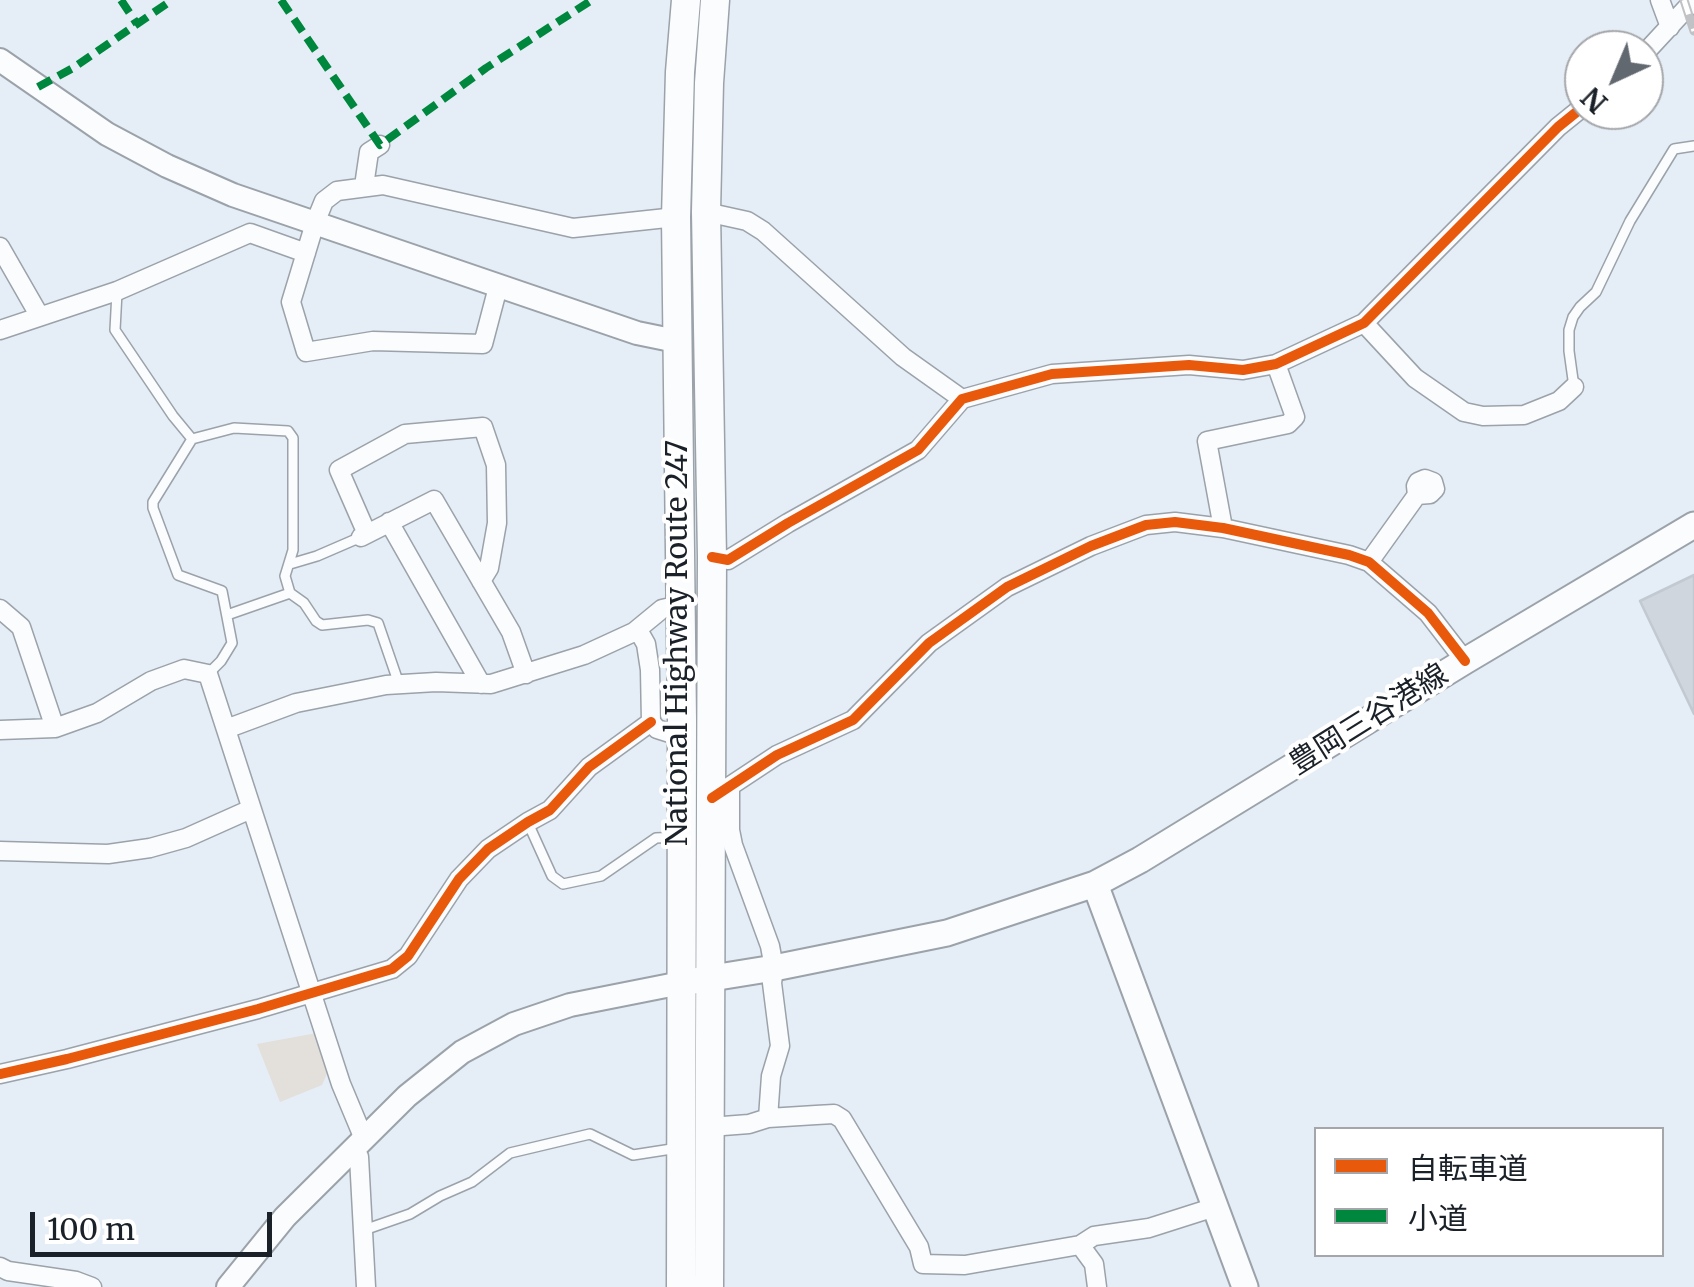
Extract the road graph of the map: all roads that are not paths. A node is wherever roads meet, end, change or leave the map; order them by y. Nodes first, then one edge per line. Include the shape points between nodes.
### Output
1 (686, 0) edge
2 (715, 0) edge
3 (1660, 0) edge
4 (1694, 0) edge
5 (1670, 26) junction
6 (1664, 32) edge
7 (0, 60) edge
8 (1564, 122) edge
9 (380, 145) dead end
10 (1694, 146) edge
11 (364, 186) junction
12 (706, 212) junction
13 (676, 217) junction
14 (314, 223) junction
15 (0, 247) edge
16 (306, 253) junction
17 (498, 286) junction
18 (117, 291) junction
19 (38, 315) junction
20 (1364, 323) junction
21 (0, 330) edge
22 (676, 342) junction
23 (1276, 364) junction
24 (1574, 387) joint
25 (962, 399) junction
26 (192, 439) junction
27 (1418, 495) dead end
28 (390, 522) junction
29 (1694, 524) edge
30 (1223, 528) junction
31 (363, 535) junction
32 (712, 557) junction
33 (1370, 562) junction
34 (290, 564) junction
35 (481, 581) junction
36 (290, 593) junction
37 (680, 605) junction
38 (0, 609) edge
39 (227, 615) junction
40 (638, 630) junction
41 (1465, 660) junction
42 (208, 674) junction
43 (526, 674) junction
44 (399, 684) junction
45 (480, 684) junction
46 (651, 722) junction
47 (55, 728) junction
48 (226, 729) junction
49 (0, 730) edge
50 (682, 737) junction
51 (721, 792) junction
52 (252, 810) junction
53 (528, 822) junction
54 (681, 837) junction
55 (0, 850) edge
56 (1095, 884) junction
57 (774, 968) junction
58 (712, 978) junction
59 (681, 983) junction
60 (313, 992) junction
61 (0, 1074) edge
62 (768, 1118) junction
63 (710, 1127) junction
64 (358, 1145) junction
65 (682, 1147) junction
66 (1214, 1207) junction
67 (364, 1230) junction
68 (1080, 1244) junction
69 (0, 1267) edge
70 (92, 1287) edge
71 (228, 1287) edge
72 (366, 1287) edge
73 (681, 1287) edge
74 (709, 1287) edge
75 (1097, 1287) edge
76 (1245, 1287) edge

1 - 13 highway, National Highway Route 247
2 - 12 highway, National Highway Route 247
3 - 5 street
4 - 5 street
5 - 6 street
7 - 14 street via 107,134 167,166
8 - 20 street
9 - 11 street via 369,152
10 - 24 lane via 1674,149 1596,292 1574,317 1568,350
11 - 13 street via 573,228
11 - 14 street via 324,201
12 - 25 street via 763,231 904,357
12 - 32 highway, National Highway Route 247
13 - 22 highway, National Highway Route 247
14 - 16 street
14 - 17 street
15 - 19 street
16 - 17 street via 291,302 306,352 373,341 483,344
16 - 18 street via 250,233
17 - 22 street
18 - 19 street
18 - 26 lane via 115,330
19 - 21 street
20 - 23 street
20 - 24 street via 1416,378 1464,412 1524,415
22 - 37 highway, National Highway Route 247
23 - 25 street via 1052,374
23 - 30 street via 1295,417 1207,441
25 - 32 street via 918,450 728,560
26 - 34 lane via 234,428 288,431
26 - 39 lane via 153,508 178,574 222,592
27 - 33 street
28 - 31 street
28 - 35 street via 434,500
28 - 45 street
29 - 41 main road, 豊岡三谷港線
30 - 33 street
30 - 51 street via 1146,525 1007,587 930,643 852,720 777,755
31 - 34 lane
31 - 35 street via 338,470 405,434 483,427 496,466 497,523 490,568
32 - 51 highway, National Highway Route 247
33 - 41 street via 1428,612
34 - 36 lane
35 - 43 street
36 - 39 lane
36 - 44 lane via 322,625 378,622
37 - 40 street via 662,609
37 - 50 highway, National Highway Route 247
38 - 47 street via 22,627
39 - 42 lane via 232,642
40 - 43 street
40 - 46 street via 650,670
41 - 56 main road, 豊岡三谷港線
42 - 47 street via 184,669
42 - 48 street
43 - 45 street
44 - 45 street
44 - 48 street via 296,702
46 - 50 street
46 - 53 street
47 - 49 street
48 - 52 street
50 - 54 highway, National Highway Route 247
51 - 57 street
51 - 58 highway, National Highway Route 247
52 - 55 street via 150,848 108,854
52 - 60 street
53 - 54 lane via 552,876 563,884 601,876 656,838
53 - 60 street via 459,879 408,956 392,968
54 - 59 highway, National Highway Route 247
56 - 57 main road, 豊岡三谷港線 via 947,934
56 - 66 main road
57 - 58 main road, 豊岡三谷港線
57 - 62 street via 780,1046
58 - 59 main road, 豊岡三谷港線
58 - 63 highway, National Highway Route 247
59 - 64 street via 570,1005 514,1024 462,1052
59 - 65 highway, National Highway Route 247
60 - 61 street
60 - 64 street
62 - 63 street
62 - 68 street via 842,1119 924,1264 965,1265
63 - 74 highway, National Highway Route 247
64 - 67 street
64 - 71 street via 285,1217
65 - 67 lane via 633,1155 590,1134 510,1153 472,1182
65 - 73 highway, National Highway Route 247
66 - 68 street
66 - 76 main road
67 - 72 street
68 - 75 street via 1094,1264
69 - 70 street

